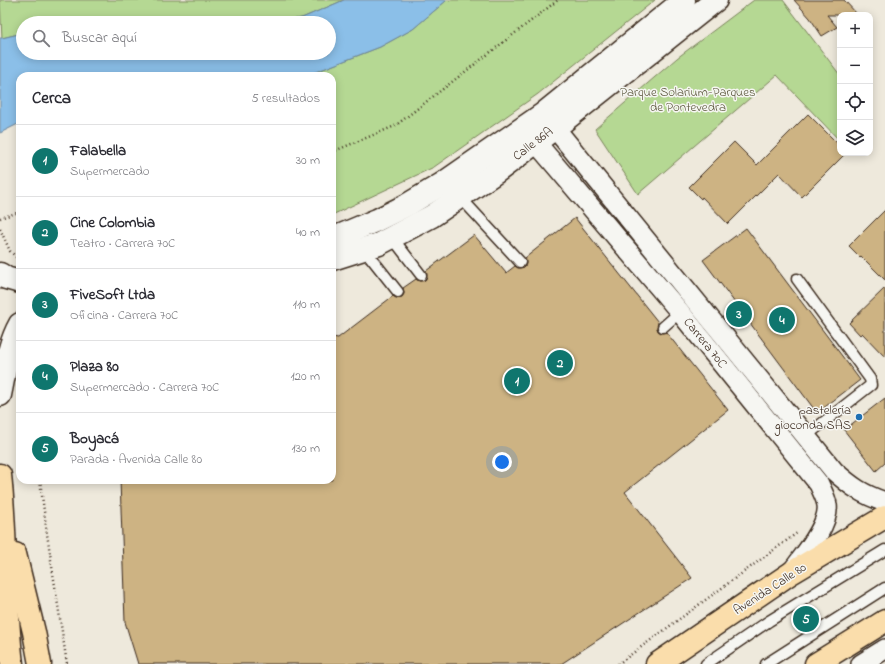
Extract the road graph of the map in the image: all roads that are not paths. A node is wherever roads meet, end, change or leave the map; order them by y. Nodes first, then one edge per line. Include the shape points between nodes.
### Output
1 (684, 0) edge
2 (716, 0) edge
3 (549, 121) junction
4 (530, 135) junction
5 (460, 197) junction
6 (387, 231) junction
7 (338, 237) edge
8 (364, 249) junction
9 (336, 258) edge
10 (520, 262) dead end
11 (0, 274) edge
12 (421, 275) dead end
13 (797, 279) dead end
14 (16, 281) edge
15 (398, 292) dead end
16 (680, 312) junction
17 (663, 327) dead end
18 (16, 332) edge
19 (0, 395) edge
20 (806, 436) junction
21 (0, 475) edge
22 (885, 502) edge
23 (4, 509) junction
24 (885, 517) edge
25 (885, 550) edge
26 (791, 573) junction
27 (885, 588) edge
28 (885, 621) edge
29 (34, 632) junction
30 (885, 649) edge
31 (12, 664) edge
32 (40, 664) edge
33 (44, 664) edge
34 (657, 664) edge
35 (706, 664) edge
36 (766, 664) edge
37 (816, 664) edge
38 (861, 664) edge

1 - 3 street, Calle 86A
2 - 3 street, Calle 86A
3 - 4 street, Calle 86A
3 - 20 street, Carrera 70C
4 - 5 street, Calle 86A via 495,173
4 - 7 street, Calle 86A via 377,220
4 - 16 street, Carrera 70C
5 - 6 street, Calle 86A via 432,216
5 - 10 lane
6 - 7 lane via 376,227
6 - 8 street, Calle 86A
6 - 12 lane
8 - 9 street, Calle 86A
8 - 15 lane
11 - 14 street
13 - 20 lane via 871,382
16 - 17 lane
16 - 26 street, Carrera 70C via 819,484 828,506 826,517 817,537
18 - 19 street
20 - 22 street, Carrera 70C via 834,471 854,488
21 - 23 highway
23 - 29 highway
23 - 31 highway via 8,633
24 - 26 highway, Avenida Calle 80
25 - 35 lane via 769,621
26 - 34 highway, Avenida Calle 80
27 - 36 lane
28 - 37 highway
29 - 32 highway
29 - 33 highway
30 - 38 street

